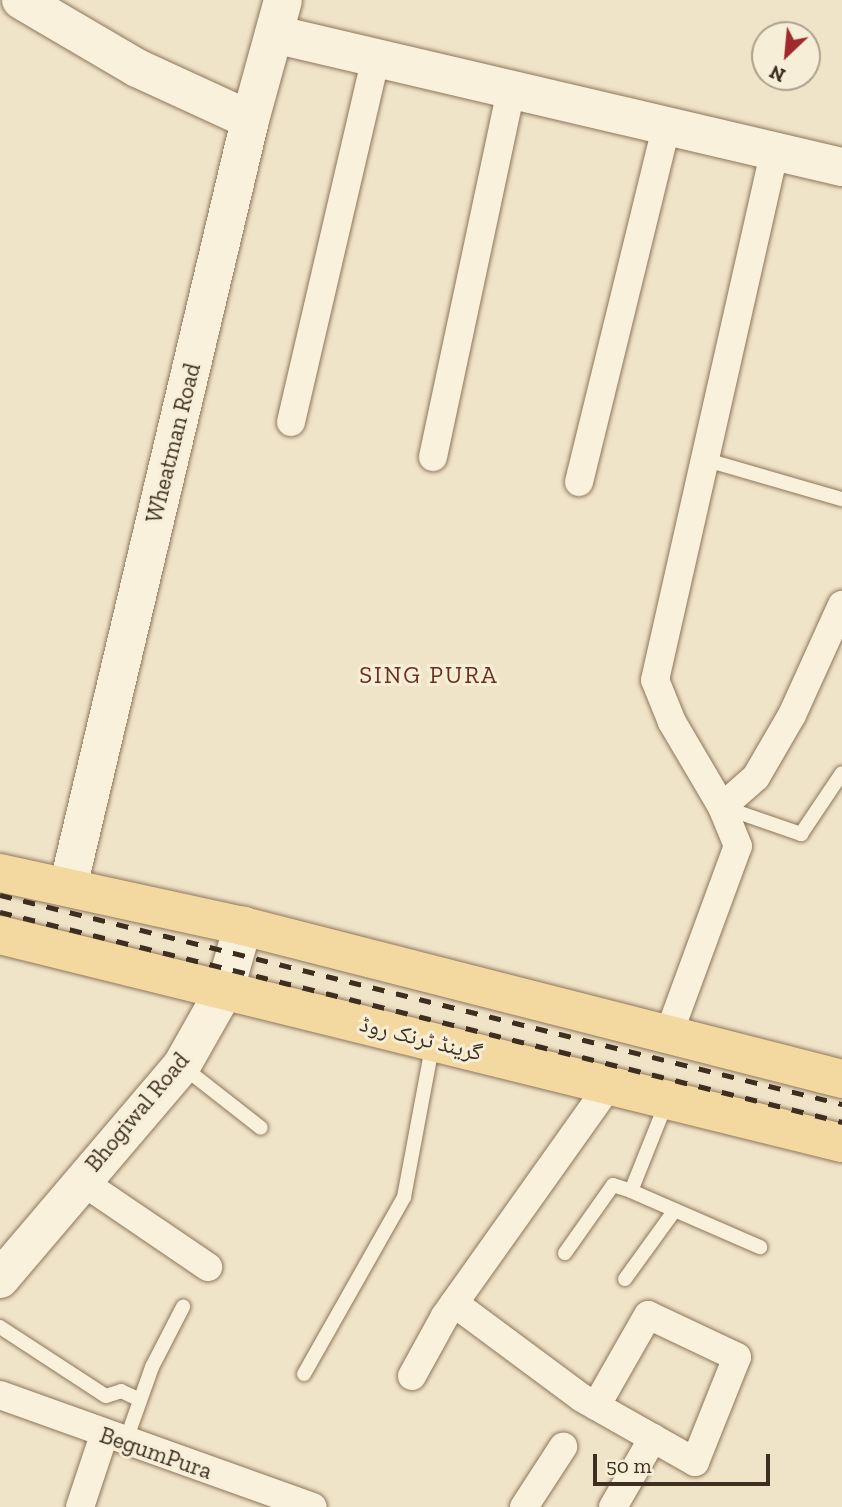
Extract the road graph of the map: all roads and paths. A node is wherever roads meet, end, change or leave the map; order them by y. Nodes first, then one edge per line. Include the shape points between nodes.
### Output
1 (21, 0) edge
2 (279, 17) edge
3 (376, 58) junction
4 (511, 89) junction
5 (250, 120) junction
6 (667, 125) junction
7 (775, 149) junction
8 (842, 167) edge
9 (291, 422) dead end
10 (433, 457) dead end
11 (704, 459) junction
12 (579, 482) dead end
13 (842, 499) edge
14 (842, 606) edge
15 (842, 773) edge
16 (722, 807) junction
17 (0, 873) edge
18 (68, 887) junction
19 (243, 926) junction
20 (0, 935) edge
21 (225, 989) junction
22 (668, 1036) junction
23 (434, 1041) junction
24 (181, 1065) junction
25 (842, 1079) edge
26 (609, 1085) junction
27 (668, 1100) junction
28 (261, 1128) dead end
29 (842, 1143) edge
30 (80, 1180) junction
31 (631, 1191) junction
32 (675, 1210) junction
33 (760, 1247) dead end
34 (565, 1253) dead end
35 (208, 1267) dead end
36 (0, 1279) edge
37 (625, 1279) dead end
38 (454, 1303) junction
39 (183, 1307) dead end
40 (0, 1327) edge
41 (304, 1374) dead end
42 (412, 1376) dead end
43 (0, 1395) edge
44 (140, 1400) junction
45 (596, 1406) junction
46 (653, 1438) junction
47 (114, 1439) junction
48 (563, 1447) dead end
49 (80, 1507) edge
50 (313, 1507) edge
51 (524, 1507) edge
52 (613, 1507) edge

1 - 5 main road via 137,68
2 - 3 main road
2 - 5 main road, Wheatman Road
3 - 4 main road
3 - 9 street
4 - 6 main road
4 - 10 street
5 - 18 main road, Wheatman Road
6 - 7 main road
6 - 12 street
7 - 8 main road
7 - 11 street
11 - 13 lane
11 - 16 street via 656,680 671,722
14 - 16 street via 792,715 756,777
15 - 16 lane via 802,834
16 - 22 street via 738,846
17 - 18 main road
18 - 19 main road
19 - 21 main road, Bhogiwal Road
19 - 22 main road
20 - 21 main road, گرینڈ ٹرنک روڈ
21 - 23 main road, گرینڈ ٹرنک روڈ
21 - 24 main road, Bhogiwal Road
22 - 25 main road
23 - 26 main road, گرینڈ ٹرنک روڈ
23 - 41 lane via 404,1198
24 - 28 lane
24 - 30 main road, Bhogiwal Road
26 - 27 main road, گرینڈ ٹرنک روڈ
26 - 38 street
27 - 29 main road, گرینڈ ٹرنک روڈ
27 - 31 lane
30 - 35 street
30 - 36 main road, Bhogiwal Road
31 - 32 lane
31 - 34 lane via 613,1185
32 - 33 lane
32 - 37 lane
38 - 42 street
38 - 45 street
39 - 44 lane
40 - 44 lane via 106,1396 121,1391
43 - 47 street, BegumPura
44 - 47 lane
45 - 46 street
45 - 46 street via 648,1315 737,1357 695,1462
46 - 52 street
47 - 49 street
47 - 50 street, BegumPura
48 - 51 street

